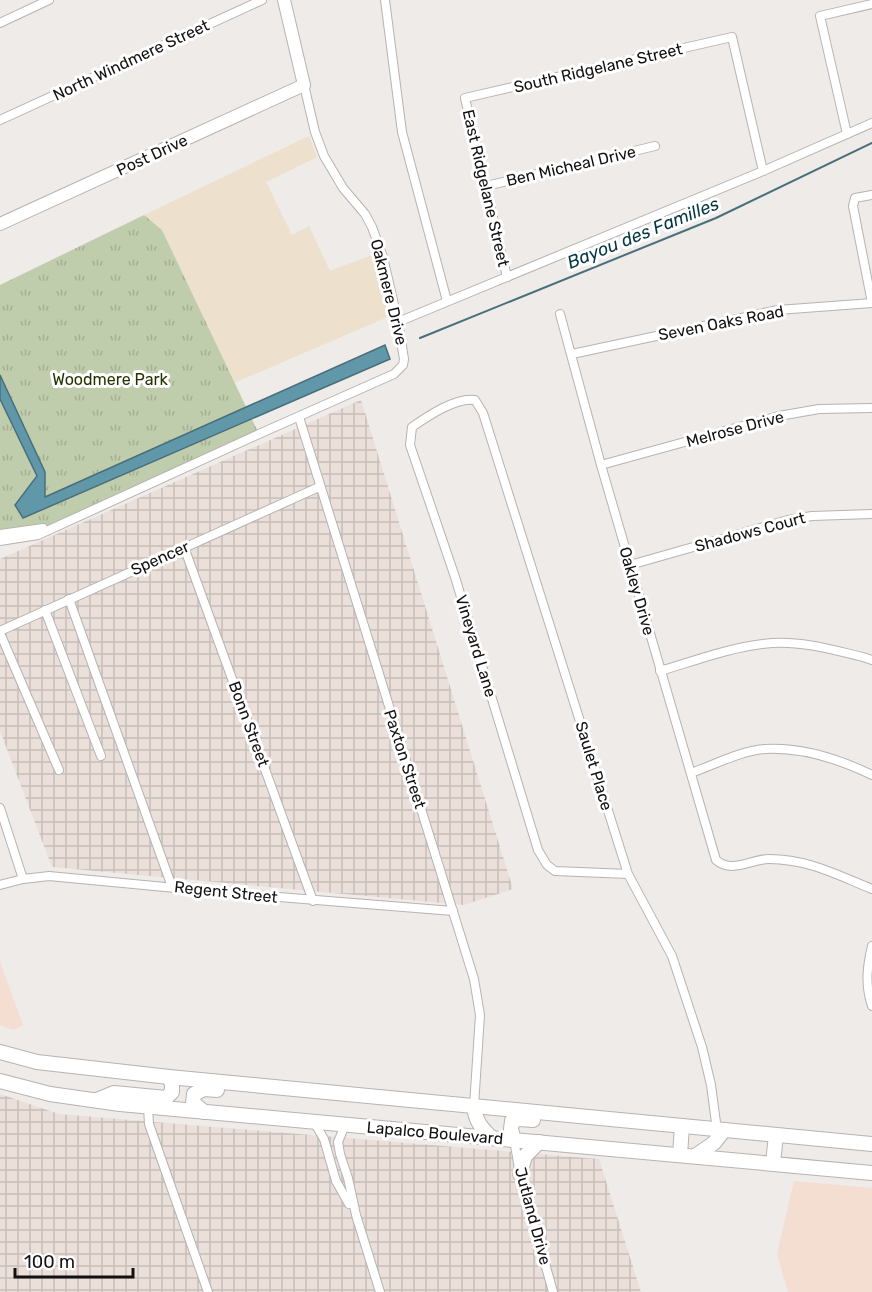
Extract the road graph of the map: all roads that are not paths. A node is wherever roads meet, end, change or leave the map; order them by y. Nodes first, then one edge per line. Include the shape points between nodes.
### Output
1 (49, 0) edge
2 (262, 0) edge
3 (284, 0) edge
4 (385, 0) edge
5 (872, 4) edge
6 (0, 23) edge
7 (304, 85) junction
8 (465, 98) joint
9 (0, 120) edge
10 (872, 123) edge
11 (847, 134) junction
12 (655, 146) dead end
13 (763, 171) junction
14 (486, 186) junction
15 (872, 195) edge
16 (0, 224) edge
17 (507, 277) junction
18 (447, 301) junction
19 (872, 303) edge
20 (560, 314) dead end
21 (398, 322) junction
22 (572, 354) junction
23 (872, 408) edge
24 (299, 417) junction
25 (412, 427) joint
26 (601, 465) junction
27 (320, 487) junction
28 (872, 514) edge
29 (56, 526) junction
30 (0, 534) edge
31 (0, 541) edge
32 (184, 547) junction
33 (630, 565) junction
34 (69, 599) junction
35 (45, 610) junction
36 (0, 632) edge
37 (872, 660) edge
38 (660, 671) junction
39 (101, 756) dead end
40 (59, 770) dead end
41 (691, 773) junction
42 (872, 775) edge
43 (0, 808) edge
44 (628, 874) junction
45 (23, 879) junction
46 (0, 885) edge
47 (172, 887) junction
48 (872, 889) edge
49 (313, 901) junction
50 (453, 911) junction
51 (872, 946) edge
52 (872, 1006) edge
53 (0, 1053) edge
54 (169, 1077) junction
55 (0, 1081) edge
56 (257, 1087) junction
57 (95, 1101) junction
58 (474, 1106) junction
59 (148, 1107) junction
60 (204, 1112) junction
61 (569, 1115) junction
62 (314, 1122) junction
63 (345, 1125) junction
64 (682, 1126) junction
65 (720, 1130) junction
66 (776, 1135) junction
67 (492, 1137) junction
68 (514, 1140) junction
69 (538, 1142) junction
70 (872, 1144) edge
71 (680, 1155) junction
72 (695, 1156) junction
73 (773, 1163) junction
74 (872, 1173) edge
75 (520, 1174) junction
76 (356, 1215) junction
77 (208, 1292) edge
78 (380, 1292) edge
79 (553, 1292) edge

1 - 6 street
2 - 9 street, North Windmere Street
3 - 7 street, Oakmere Drive
4 - 18 street via 402,132
5 - 11 street via 820,16
7 - 16 street, Post Drive
7 - 21 street, Oakmere Drive via 315,132 326,158 372,226
8 - 13 street, South Ridgelane Street via 732,37
8 - 14 street, East Ridgelane Street
10 - 11 street
11 - 13 street
12 - 14 street, Ben Micheal Drive
13 - 17 street
14 - 17 street, East Ridgelane Street
15 - 19 street via 855,198 854,206
17 - 18 street
18 - 21 street
19 - 22 street, Seven Oaks Road via 778,310
20 - 22 street, Oakley Drive
21 - 24 street, Oakmere Drive via 404,359 400,370
22 - 26 street, Oakley Drive
23 - 26 street, Melrose Drive via 779,416
24 - 27 street, Paxton Street
24 - 29 street, Oakmere Drive
25 - 44 street, Vineyard Lane via 410,445 455,577 538,850 547,866 555,871
25 - 44 street, Saulet Place via 432,413 468,399 475,400 483,413
26 - 33 street, Oakley Drive
27 - 32 street, Spencer
27 - 50 street, Paxton Street
28 - 33 street, Shadows Court via 788,520
29 - 30 street, Oakmere Drive
29 - 31 street, Oakmere Drive via 38,535
32 - 34 street, Spencer
32 - 49 street, Bonn Street
33 - 38 street, Oakley Drive
34 - 35 street, Spencer
34 - 47 street
35 - 36 street, Spencer
35 - 39 street
36 - 40 street
37 - 38 street via 806,645 772,643 729,650
38 - 41 street, Oakley Drive
41 - 42 street via 764,749 827,756
41 - 48 street, Oakley Drive via 716,860 722,865 770,859 806,862
43 - 45 street
44 - 65 street, Saulet Place via 672,956 702,1047
45 - 46 street, Regent Street
45 - 47 street, Regent Street via 49,876
47 - 49 street, Regent Street
49 - 50 street, Regent Street
50 - 58 street, Paxton Street via 474,979 480,1015
51 - 52 street via 866,983
53 - 54 main road, Lapalco Boulevard via 36,1062
54 - 56 main road, Lapalco Boulevard
54 - 57 main road via 172,1092 165,1098 114,1094
55 - 57 main road, Lapalco Boulevard
56 - 58 main road, Lapalco Boulevard
56 - 60 main road via 197,1091 193,1103
57 - 59 main road, Lapalco Boulevard
58 - 61 main road, Lapalco Boulevard
58 - 67 main road via 474,1116
59 - 60 main road, Lapalco Boulevard
59 - 77 street via 148,1124
60 - 62 main road, Lapalco Boulevard
61 - 64 main road, Lapalco Boulevard
61 - 68 main road via 553,1122 515,1119 511,1125
62 - 63 main road, Lapalco Boulevard
62 - 76 street via 324,1139 336,1180
63 - 67 main road, Lapalco Boulevard
63 - 76 street via 338,1142
64 - 65 main road, Lapalco Boulevard
64 - 71 main road
65 - 66 main road, Lapalco Boulevard
65 - 72 main road via 714,1143
66 - 70 main road, Lapalco Boulevard
66 - 73 main road
67 - 68 main road, Lapalco Boulevard
68 - 69 main road, Lapalco Boulevard
68 - 75 street, Jutland Drive
69 - 71 main road, Lapalco Boulevard
69 - 75 main road via 525,1156
71 - 72 main road, Lapalco Boulevard
72 - 73 main road, Lapalco Boulevard
73 - 74 main road, Lapalco Boulevard
75 - 79 street, Jutland Drive
76 - 78 street

